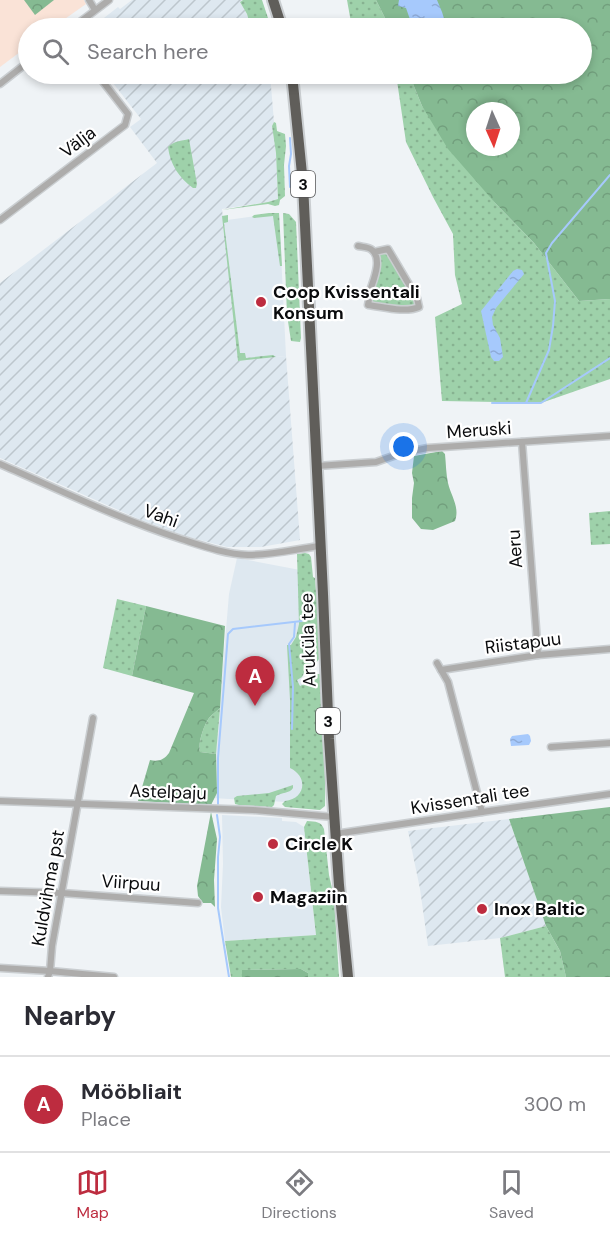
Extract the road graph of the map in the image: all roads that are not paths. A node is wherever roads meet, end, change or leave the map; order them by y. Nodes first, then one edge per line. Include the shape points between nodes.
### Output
1 (88, 0) edge
2 (109, 0) edge
3 (273, 0) edge
4 (95, 10) junction
5 (85, 18) edge
6 (279, 18) edge
7 (18, 70) edge
8 (0, 84) edge
9 (105, 84) edge
10 (293, 84) edge
11 (0, 220) edge
12 (358, 246) dead end
13 (374, 252) junction
14 (610, 436) edge
15 (522, 442) junction
16 (0, 464) edge
17 (317, 466) junction
18 (320, 546) junction
19 (610, 649) edge
20 (538, 655) junction
21 (93, 718) dead end
22 (610, 743) edge
23 (551, 747) dead end
24 (610, 794) edge
25 (0, 801) edge
26 (78, 803) junction
27 (482, 812) junction
28 (334, 817) junction
29 (335, 834) junction
30 (0, 891) edge
31 (62, 893) junction
32 (198, 903) dead end
33 (343, 926) junction
34 (0, 968) edge
35 (49, 974) edge
36 (114, 977) edge
37 (343, 977) edge
38 (348, 977) edge

1 - 4 street
2 - 4 street
3 - 6 highway
4 - 5 street
7 - 8 street
9 - 11 street, Välja via 128,114 125,125
10 - 17 highway, Aruküla tee / 3 via 303,184
12 - 13 street
13 - 13 street via 388,249 419,307 368,305 376,272
14 - 15 street, Meruski
15 - 17 street, Meruski via 428,448 376,462
15 - 20 street, Aeru
16 - 18 street, Vahi via 153,530 206,548 249,555
17 - 18 highway, Aruküla tee / 3
18 - 28 highway, Aruküla tee / 3
19 - 20 street, Riistapuu
20 - 27 street, Riistapuu via 439,667 448,682
21 - 26 street, Kuldvihma pst
22 - 23 street
24 - 27 street, Kvissentali tee
25 - 26 street, Astelpaju
26 - 28 street, Astelpaju
26 - 31 street, Kuldvihma pst
27 - 29 street, Kvissentali tee
28 - 29 highway, Aruküla tee / 3
29 - 33 highway, 3
30 - 31 street, Viirpuu
31 - 32 street, Viirpuu
31 - 35 street, Kuldvihma pst
33 - 37 highway
33 - 38 highway, 3
34 - 35 street
35 - 36 street

